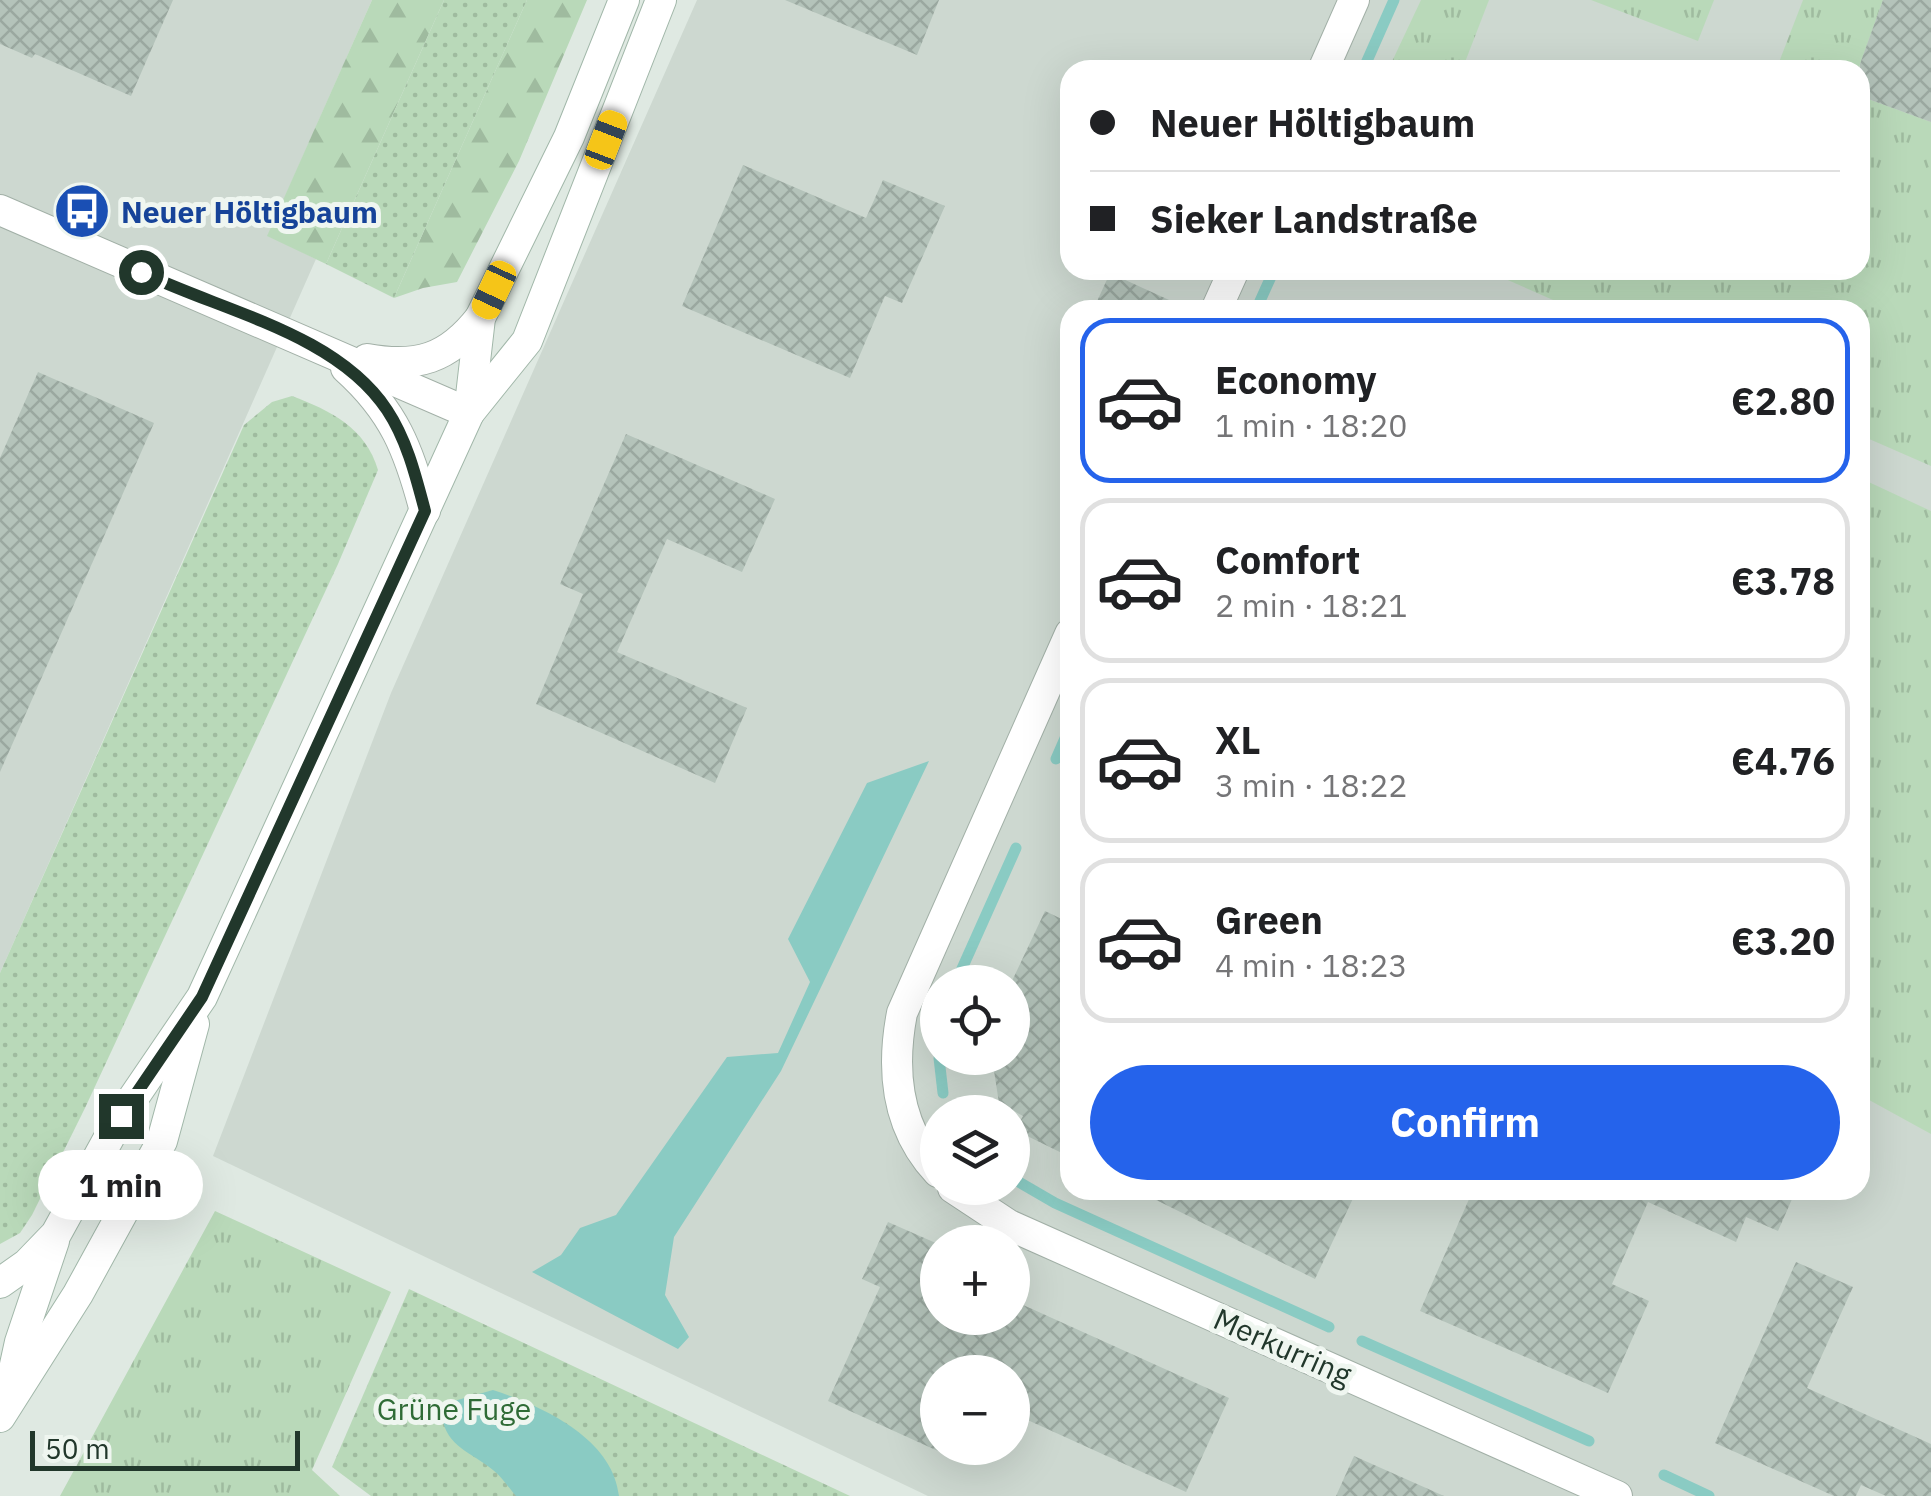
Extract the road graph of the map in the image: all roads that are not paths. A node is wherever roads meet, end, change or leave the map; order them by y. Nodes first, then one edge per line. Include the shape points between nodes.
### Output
1 (624, 0) edge
2 (661, 0) edge
3 (1354, 0) edge
4 (1327, 60) edge
5 (0, 210) edge
6 (480, 318) junction
7 (329, 352) junction
8 (469, 413) junction
9 (425, 511) junction
10 (1060, 657) edge
11 (202, 997) junction
12 (920, 1147) edge
13 (979, 1205) edge
14 (56, 1234) junction
15 (0, 1283) edge
16 (78, 1294) junction
17 (7, 1337) edge
18 (0, 1409) edge
19 (0, 1417) edge
20 (1617, 1496) edge

1 - 6 main road via 569,136
2 - 8 main road via 527,340
3 - 4 main road
5 - 7 main road
6 - 7 main road via 465,338 436,357 406,364
6 - 8 main road
7 - 8 main road
7 - 9 main road via 388,411
8 - 9 main road
9 - 11 main road
10 - 12 main road via 902,1013 900,1106
11 - 14 main road via 121,1116
11 - 16 main road via 162,1141
13 - 20 main road, Merkurring via 1009,1225
14 - 15 main road
14 - 17 main road
16 - 17 main road
16 - 19 main road
17 - 18 main road via 10,1386

